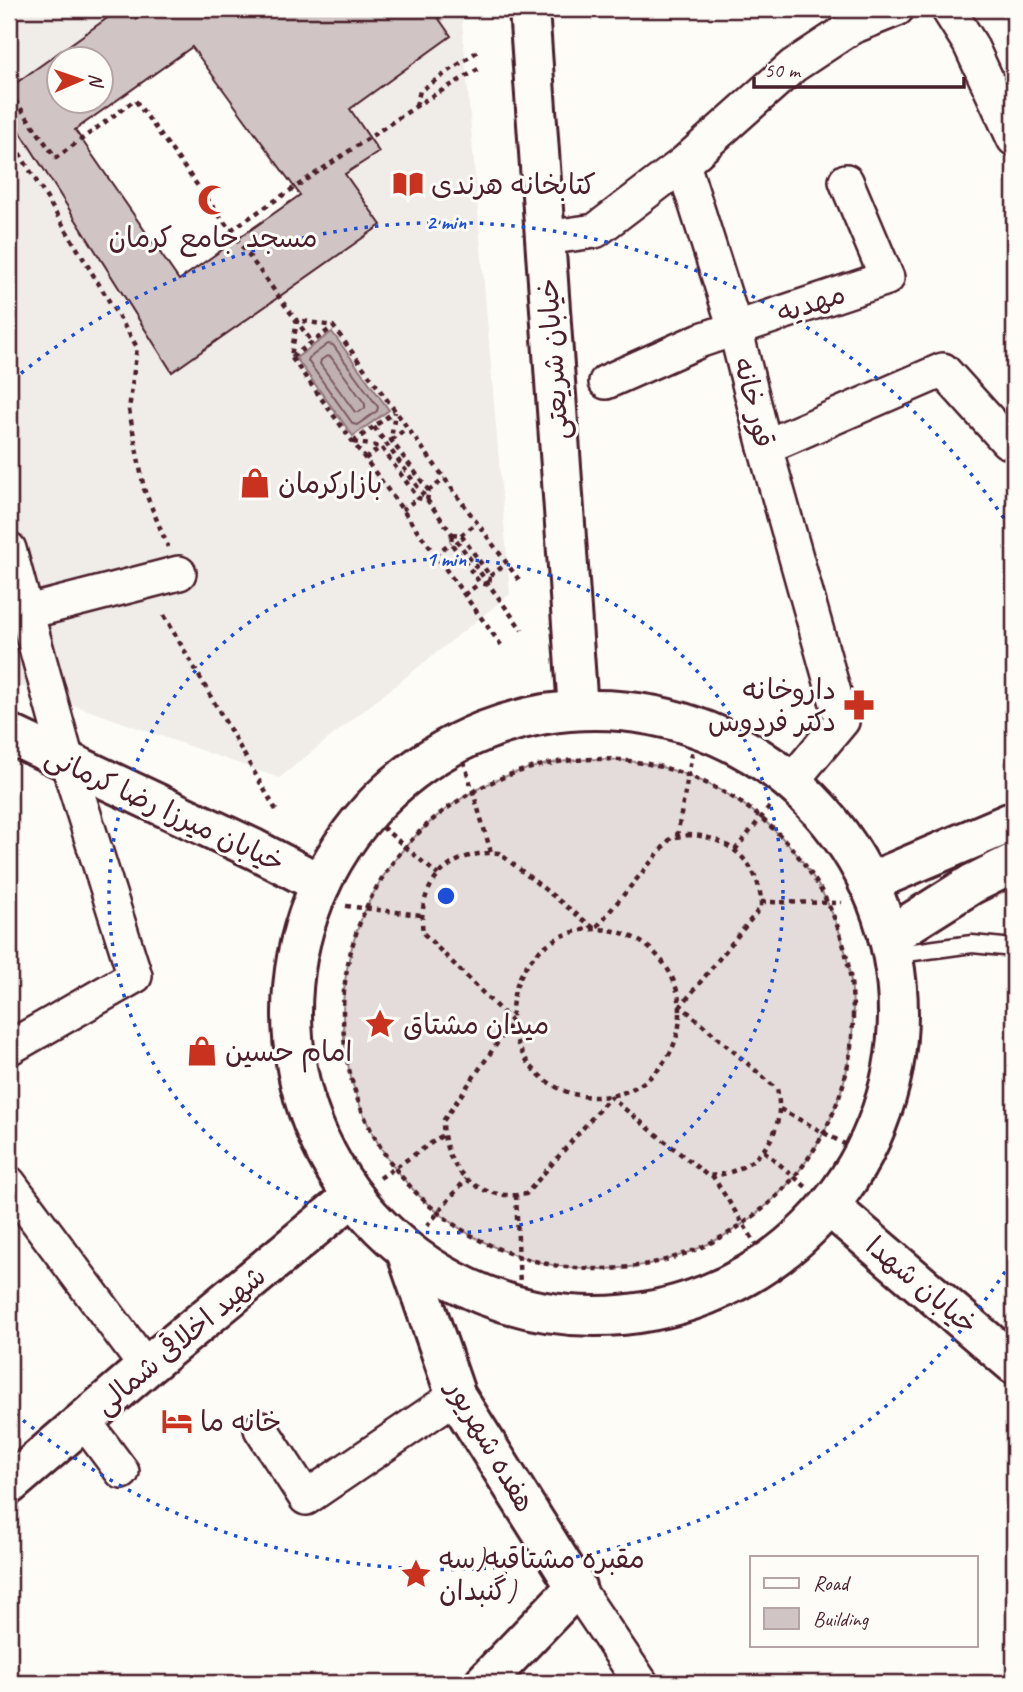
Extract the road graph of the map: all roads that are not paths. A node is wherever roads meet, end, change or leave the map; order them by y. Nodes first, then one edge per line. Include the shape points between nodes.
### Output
1 (529, 9) edge
2 (897, 9) edge
3 (957, 10) edge
4 (1014, 138) edge
5 (683, 164) junction
6 (846, 181) dead end
7 (545, 238) junction
8 (735, 328) junction
9 (606, 382) dead end
10 (1007, 440) dead end
11 (765, 447) junction
12 (9, 549) edge
13 (179, 573) road end
14 (27, 612) junction
15 (578, 710) junction
16 (9, 734) edge
17 (68, 764) junction
18 (791, 782) junction
19 (1014, 821) edge
20 (1014, 863) edge
21 (317, 893) junction
22 (881, 920) junction
23 (1014, 948) edge
24 (9, 1048) edge
25 (9, 1183) edge
26 (353, 1196) junction
27 (829, 1206) junction
28 (406, 1251) junction
29 (1014, 1364) edge
30 (146, 1367) junction
31 (456, 1396) junction
32 (84, 1421) junction
33 (261, 1429) dead end
34 (122, 1472) dead end
35 (9, 1485) edge
36 (576, 1587) junction
37 (484, 1683) edge
38 (641, 1683) edge

1 - 7 main road, خیابان شریعتی
2 - 5 street via 852,26 793,66
3 - 4 street
5 - 7 street via 595,231
5 - 8 street, قور خانه
6 - 8 street, مهدیه via 887,278
7 - 15 main road, خیابان شریعتی
8 - 9 street, مهدیه
8 - 11 street, قور خانه
10 - 11 street via 943,370
11 - 18 street, قور خانه via 842,721
12 - 14 street
13 - 14 street
14 - 17 street
15 - 18 main road via 639,712 698,727 747,750
15 - 21 main road via 516,719 458,742 409,774 367,814 334,859
16 - 17 main road, خیابان میرزا رضا کرمانی
17 - 21 main road, خیابان میرزا رضا کرمانی via 254,849
17 - 24 street via 135,976
18 - 22 main road via 835,828
19 - 22 main road
20 - 22 main road
21 - 26 main road via 295,976 295,1054 315,1129
22 - 23 lane via 972,944
22 - 27 main road via 897,1010 895,1048 878,1120 863,1154
25 - 30 street
26 - 28 main road
26 - 30 main road, شهید اخلاقی شمالی
27 - 28 main road via 801,1236 737,1282 668,1308 631,1315 570,1316 496,1301 449,1280
27 - 29 main road, خیابان شهدا
28 - 31 main road, هفده شهریور
30 - 32 main road, شهید اخلاقی شمالی
31 - 33 street via 306,1498
31 - 36 main road, هفده شهریور
32 - 34 street
32 - 35 main road, شهید اخلاقی شمالی
36 - 37 main road
36 - 38 street

